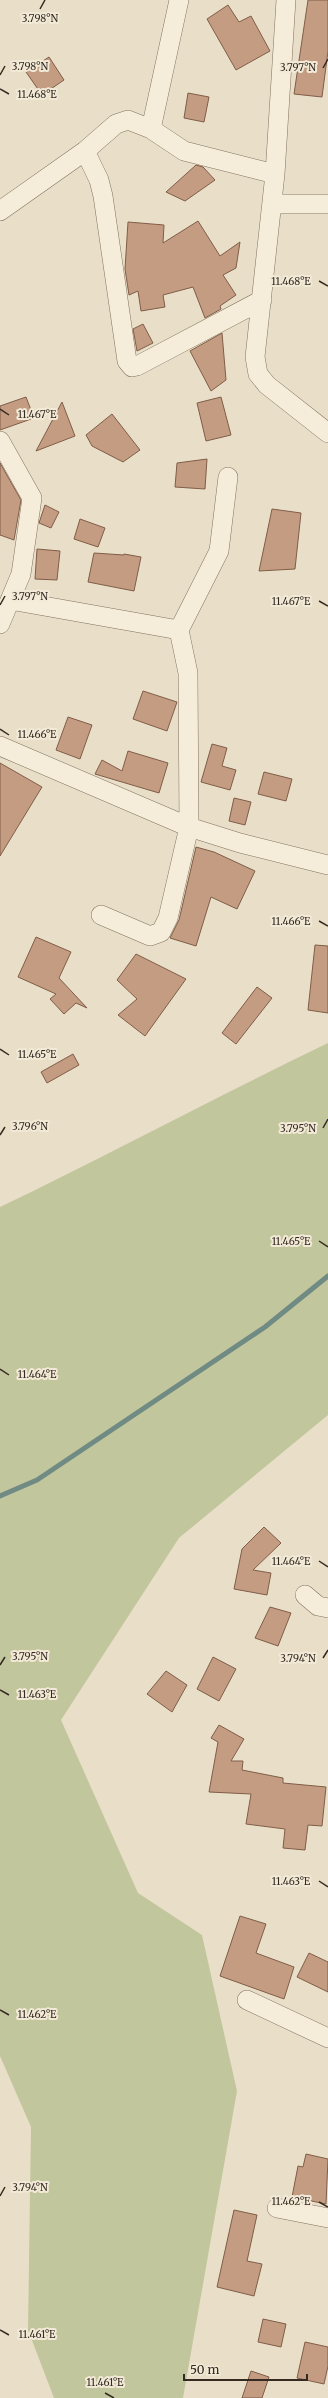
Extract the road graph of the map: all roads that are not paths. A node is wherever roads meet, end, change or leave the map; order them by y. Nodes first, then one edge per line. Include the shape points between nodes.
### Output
1 (178, 0) edge
2 (286, 0) edge
3 (151, 129) junction
4 (85, 151) junction
5 (275, 174) junction
6 (272, 204) junction
7 (328, 204) edge
8 (0, 211) edge
9 (262, 300) junction
10 (328, 433) edge
11 (0, 441) edge
12 (228, 476) dead end
13 (10, 600) junction
14 (0, 624) edge
15 (179, 630) junction
16 (0, 746) edge
17 (190, 827) junction
18 (328, 865) edge
19 (101, 915) dead end
20 (306, 1595) dead end
21 (328, 1608) edge
22 (247, 2000) dead end
23 (328, 2038) edge
24 (277, 2208) dead end
25 (328, 2218) edge

1 - 3 street
2 - 5 street
3 - 4 street via 128,120 116,124
3 - 5 street via 184,150
4 - 8 street
4 - 9 street via 99,180 103,196 127,361 132,367
5 - 6 street
6 - 7 street
6 - 9 street
9 - 10 street via 255,357 258,374 267,385
11 - 13 street via 32,498 21,574
12 - 15 street via 219,551
13 - 14 street
13 - 15 street
15 - 17 street via 188,673
16 - 17 street
17 - 18 street via 240,844
17 - 19 street via 168,918 160,932 150,936
20 - 21 street via 318,1606
22 - 23 street
24 - 25 street

